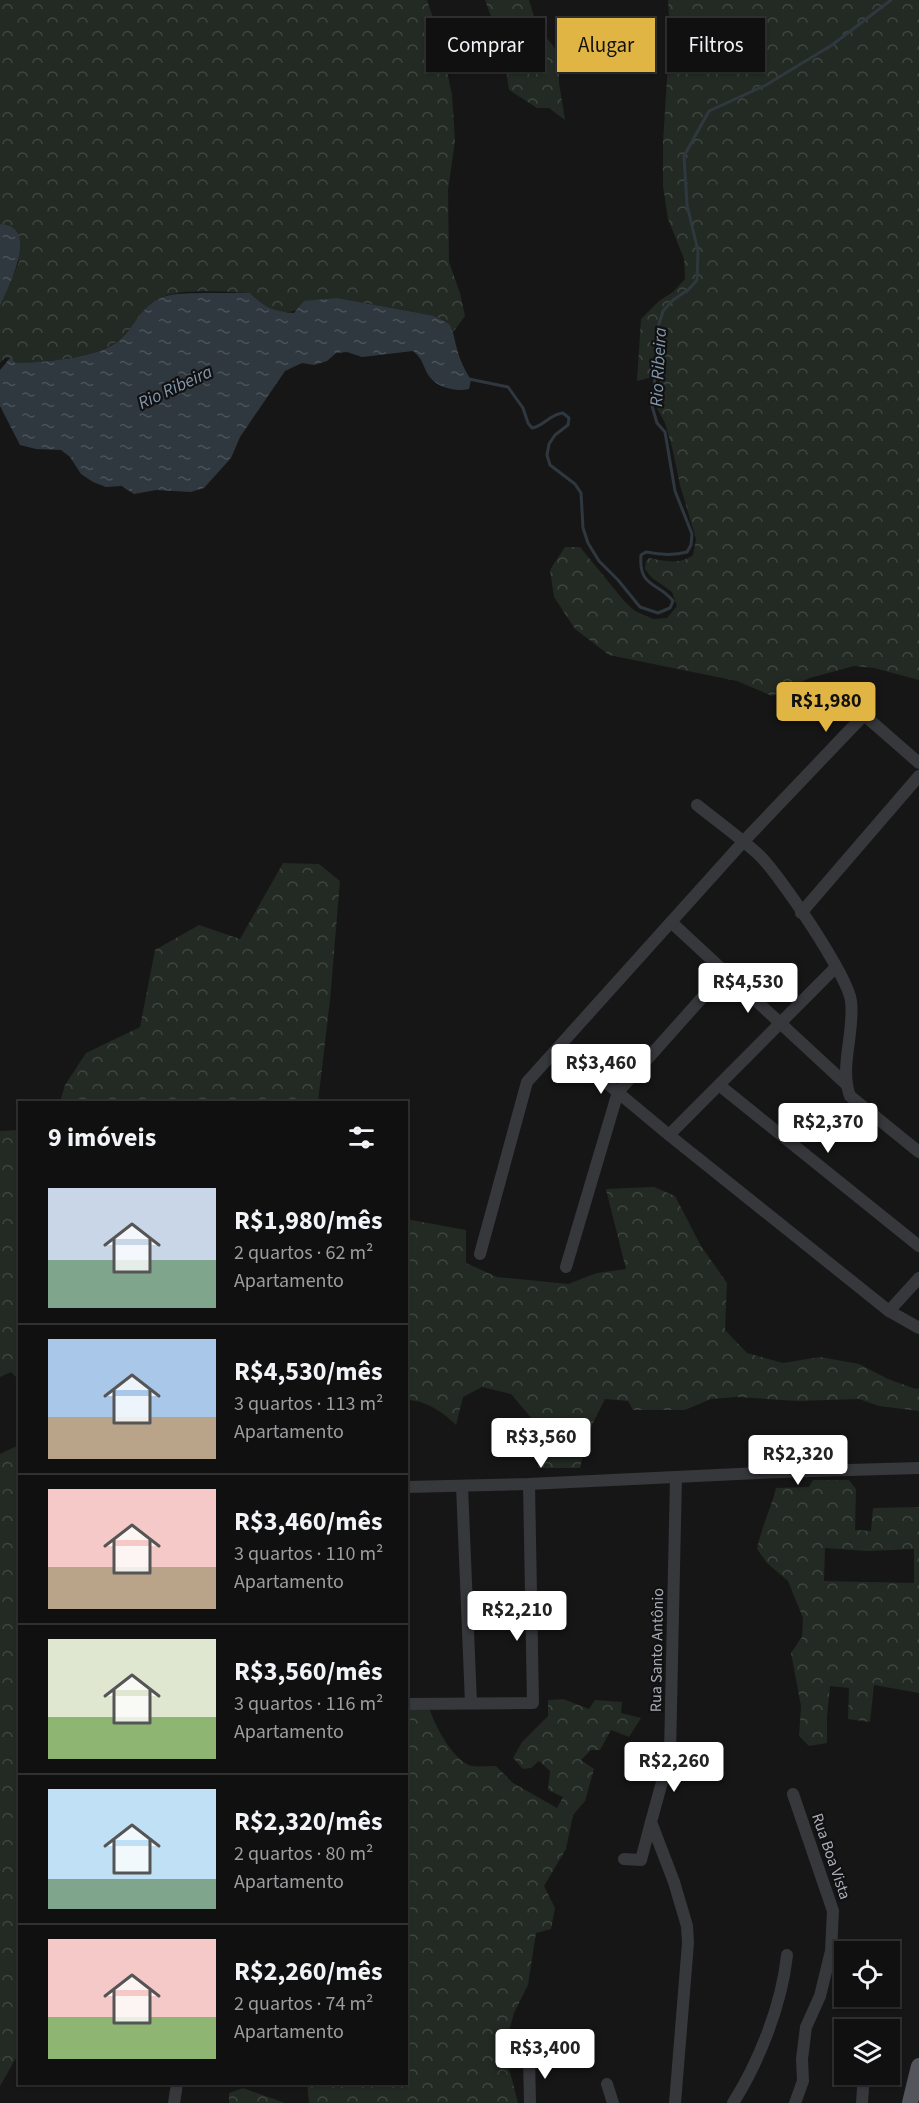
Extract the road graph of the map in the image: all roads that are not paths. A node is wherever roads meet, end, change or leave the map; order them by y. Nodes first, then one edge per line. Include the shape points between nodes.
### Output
1 (919, 764) edge
2 (919, 776) edge
3 (697, 805) dead end
4 (743, 842) junction
5 (801, 913) junction
6 (671, 922) junction
7 (836, 967) junction
8 (724, 972) junction
9 (780, 1023) junction
10 (561, 1045) junction
11 (846, 1084) junction
12 (718, 1085) junction
13 (618, 1092) junction
14 (669, 1134) junction
15 (919, 1152) edge
16 (919, 1246) edge
17 (480, 1254) dead end
18 (566, 1267) dead end
19 (919, 1278) edge
20 (890, 1311) junction
21 (919, 1328) edge
22 (919, 1468) edge
23 (676, 1477) junction
24 (529, 1484) junction
25 (408, 1486) edge
26 (462, 1486) junction
27 (471, 1703) junction
28 (408, 1704) edge
29 (793, 1794) dead end
30 (651, 1822) junction
31 (624, 1859) dead end
32 (787, 1955) dead end
33 (529, 2057) dead end
34 (919, 2067) edge
35 (607, 2084) dead end
36 (177, 2085) edge
37 (863, 2085) edge
38 (174, 2103) edge
39 (530, 2103) edge
40 (613, 2103) edge
41 (675, 2103) edge
42 (733, 2103) edge
43 (795, 2103) edge
44 (862, 2103) edge
45 (910, 2103) edge

1 - 4 street via 864,715
2 - 5 street
3 - 4 street
4 - 5 street via 759,855
4 - 6 street
5 - 7 street
6 - 8 street
6 - 10 street
7 - 9 street
7 - 11 street via 851,998
8 - 9 street
8 - 13 street
9 - 11 street
9 - 12 street
10 - 13 street
10 - 17 street via 527,1082
11 - 15 street via 850,1096
12 - 14 street
12 - 16 street
13 - 14 street
13 - 18 street
14 - 20 street
19 - 20 street
20 - 21 street
22 - 23 street
23 - 24 street
23 - 30 street, Rua Santo Antônio via 670,1753
24 - 26 street
24 - 27 street via 533,1703
25 - 26 street
26 - 27 street
27 - 28 street
29 - 43 street, Rua Boa Vista via 833,1911 831,1951 820,1996 806,2027 803,2081
30 - 31 street, Rua Santo Antônio via 641,1860
30 - 41 street via 687,1926
32 - 42 street via 768,2032
33 - 39 street
34 - 45 main road
35 - 40 street
36 - 38 street
37 - 44 street

